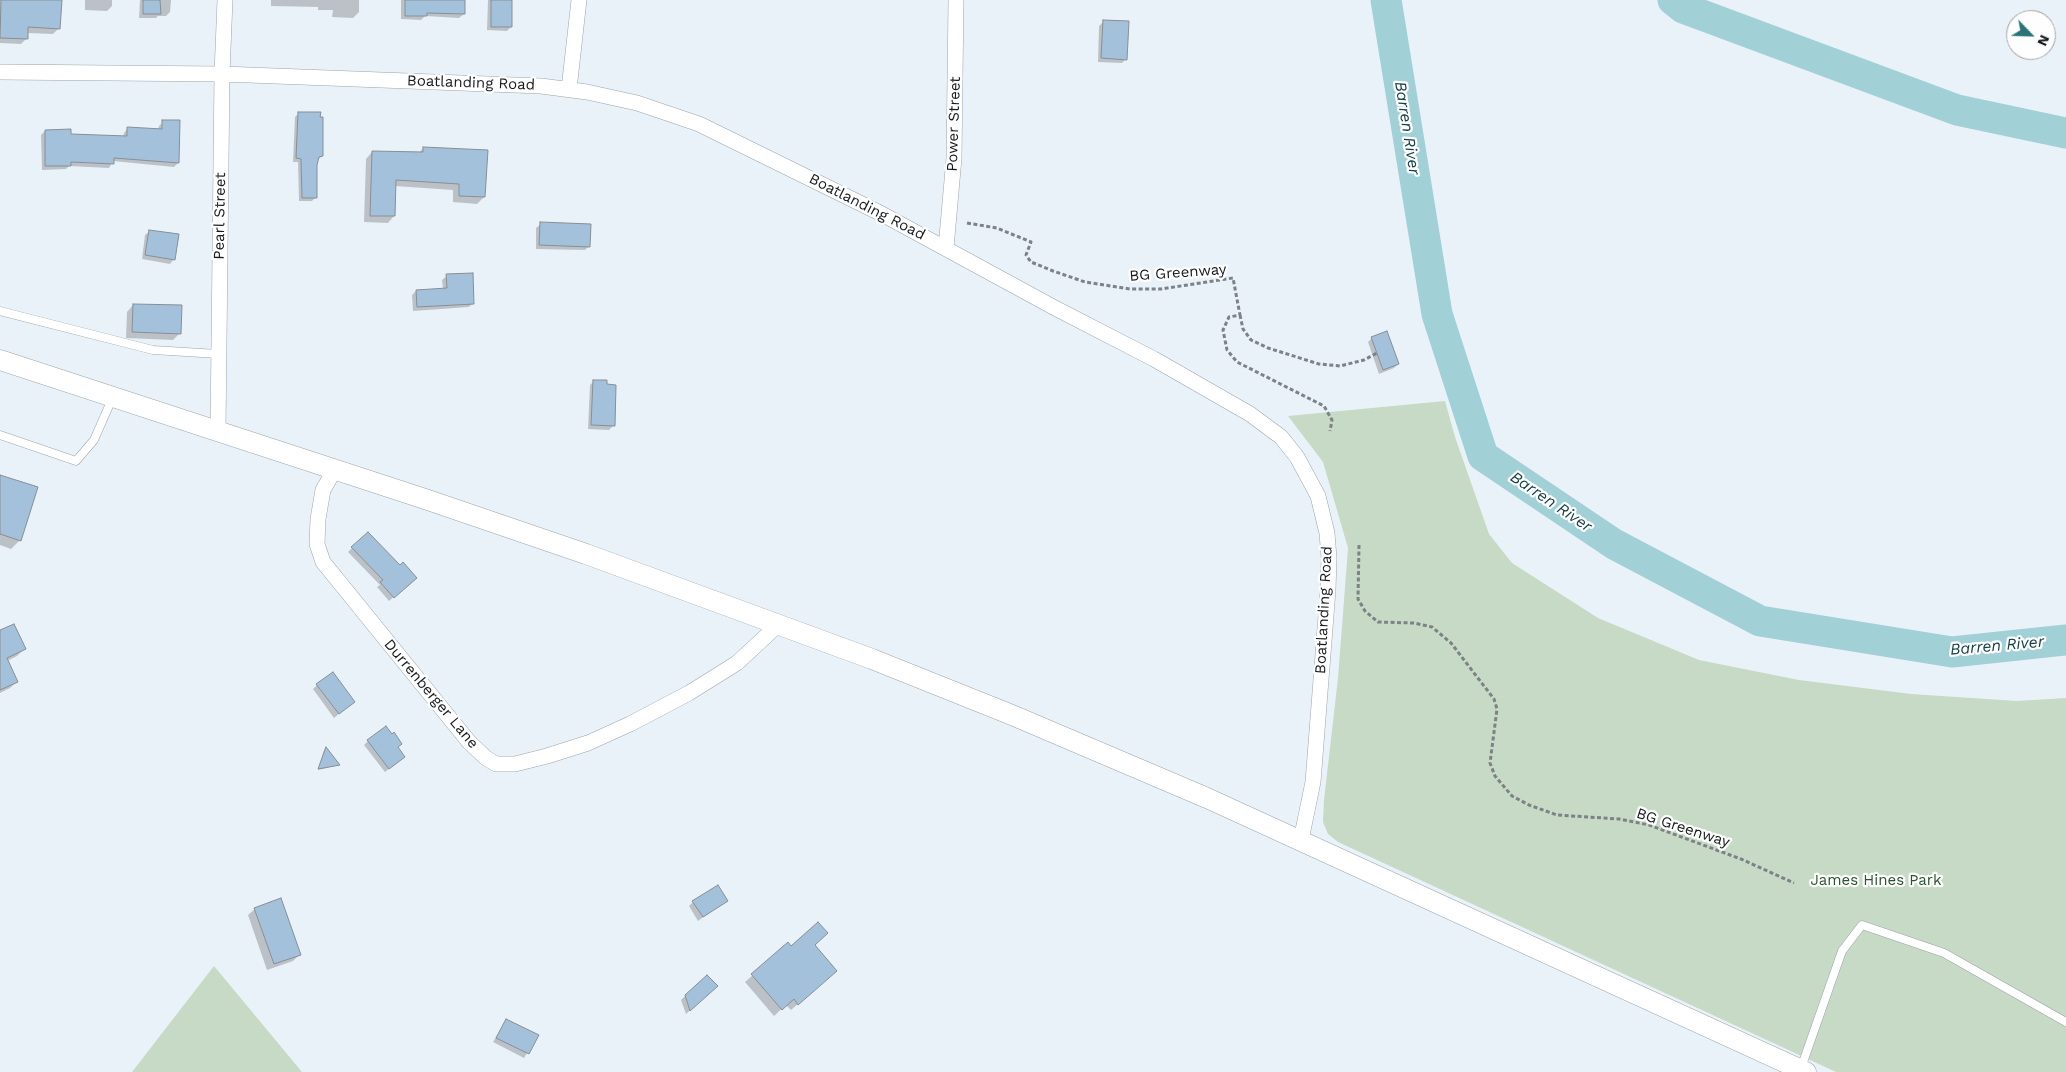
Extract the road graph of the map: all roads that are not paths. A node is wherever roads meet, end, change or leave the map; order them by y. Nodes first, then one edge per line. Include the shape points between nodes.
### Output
1 (225, 0) edge
2 (578, 0) edge
3 (956, 0) edge
4 (0, 72) edge
5 (222, 74) junction
6 (569, 89) junction
7 (946, 248) junction
8 (0, 311) edge
9 (218, 354) junction
10 (0, 360) edge
11 (112, 397) junction
12 (218, 431) junction
13 (0, 435) edge
14 (335, 469) junction
15 (779, 624) junction
16 (1301, 840) junction
17 (2066, 1022) edge
18 (1803, 1071) edge

1 - 5 street, Pearl Street
2 - 6 street
3 - 7 street, Power Street via 954,158
4 - 5 street, Boatlanding Road
5 - 6 street, Boatlanding Road
5 - 9 street, Pearl Street
6 - 7 street, Boatlanding Road via 637,102 699,124
7 - 16 street, Boatlanding Road via 1250,414 1281,438 1302,466 1321,507 1327,533 1329,569 1313,782
8 - 9 lane via 153,350
9 - 12 street, Pearl Street
10 - 11 main road
11 - 12 main road
11 - 13 lane via 94,440 76,461
12 - 14 main road
14 - 15 main road
14 - 15 street, Durrenberger Lane via 323,490 318,519 317,544 323,562 463,736 496,764 515,764 547,756 588,743 630,724 690,693 737,663
15 - 16 main road via 1012,715
16 - 18 main road
17 - 18 lane via 1944,954 1862,925 1842,951

